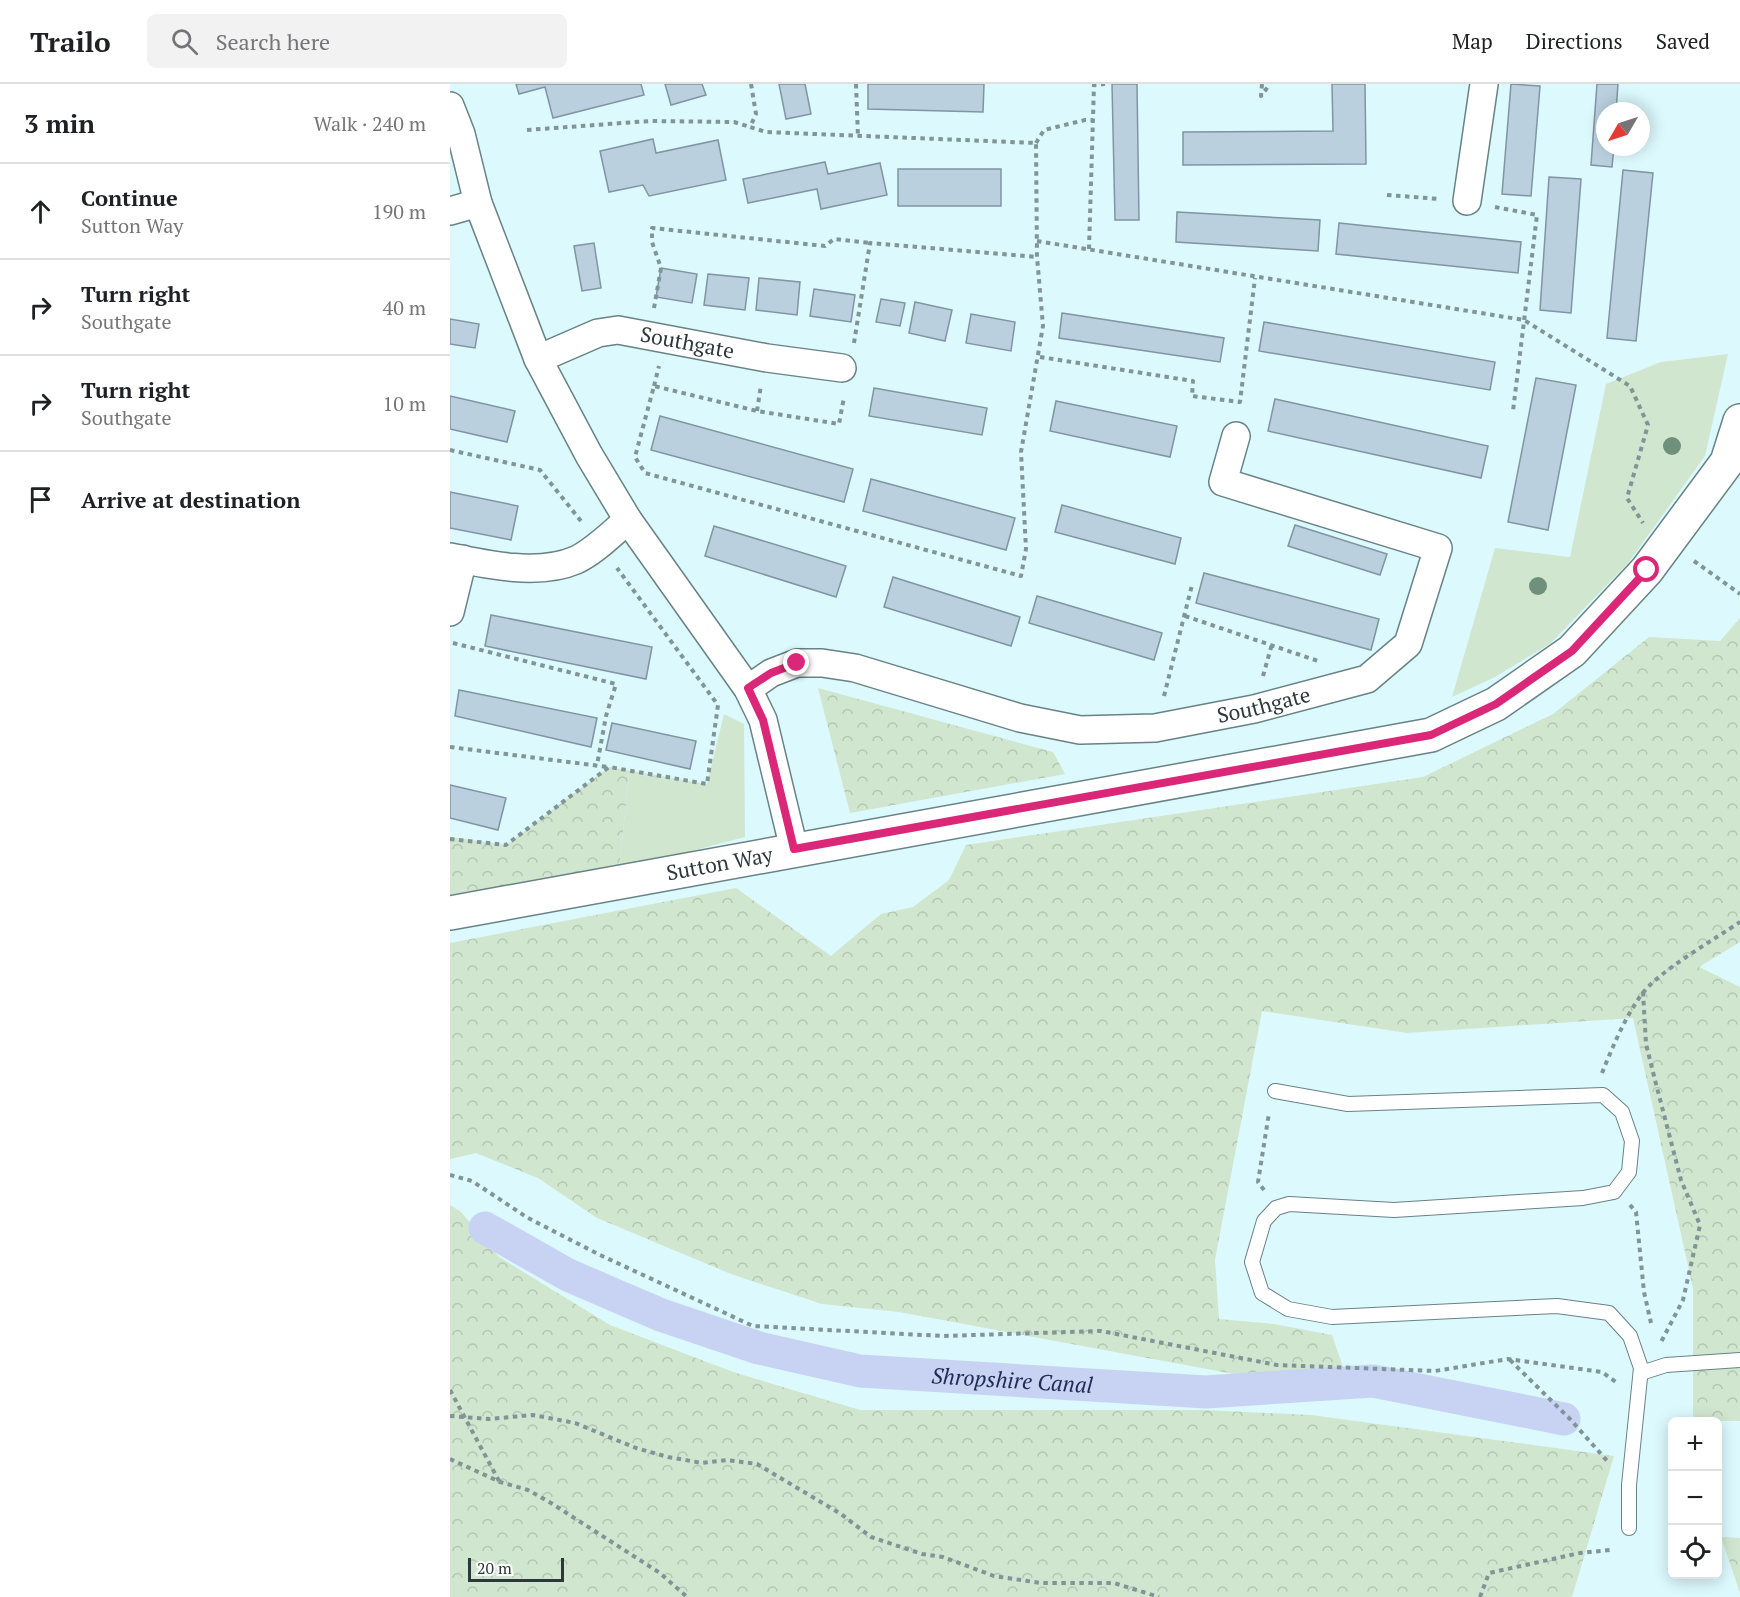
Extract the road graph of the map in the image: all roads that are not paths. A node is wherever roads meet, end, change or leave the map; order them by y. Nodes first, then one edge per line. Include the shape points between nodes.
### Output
1 (1484, 84) edge
2 (450, 106) edge
3 (1467, 201) road end
4 (478, 202) junction
5 (450, 211) edge
6 (538, 359) junction
7 (847, 369) road end
8 (1740, 422) edge
9 (1236, 436) dead end
10 (628, 520) junction
11 (456, 558) edge
12 (450, 612) edge
13 (748, 688) junction
14 (794, 849) junction
15 (450, 913) edge
16 (1275, 1091) dead end
17 (1740, 1360) edge
18 (1641, 1373) junction
19 (1629, 1528) dead end

1 - 3 street
2 - 4 street via 462,134
4 - 5 street
4 - 6 street
6 - 7 street, Southgate via 598,333 618,330
6 - 10 street
8 - 14 street, Sutton Way via 1727,462 1647,570 1572,651 1496,704 1431,735
9 - 13 street, Southgate via 1223,482 1438,548 1408,644 1366,680 1254,709 1155,728 1080,730 1020,718 855,668 822,663 797,663
10 - 11 street via 576,560 549,567 524,568
10 - 13 street
11 - 12 street
13 - 14 street via 763,720
14 - 15 street, Sutton Way
16 - 18 lane via 1348,1104 1603,1095 1622,1112 1632,1141 1629,1172 1614,1192 1583,1198 1394,1210 1289,1204 1276,1208 1264,1221 1252,1262 1262,1293 1288,1309 1332,1317 1557,1306 1610,1313 1630,1336
17 - 18 lane via 1666,1365
18 - 19 lane via 1629,1485

